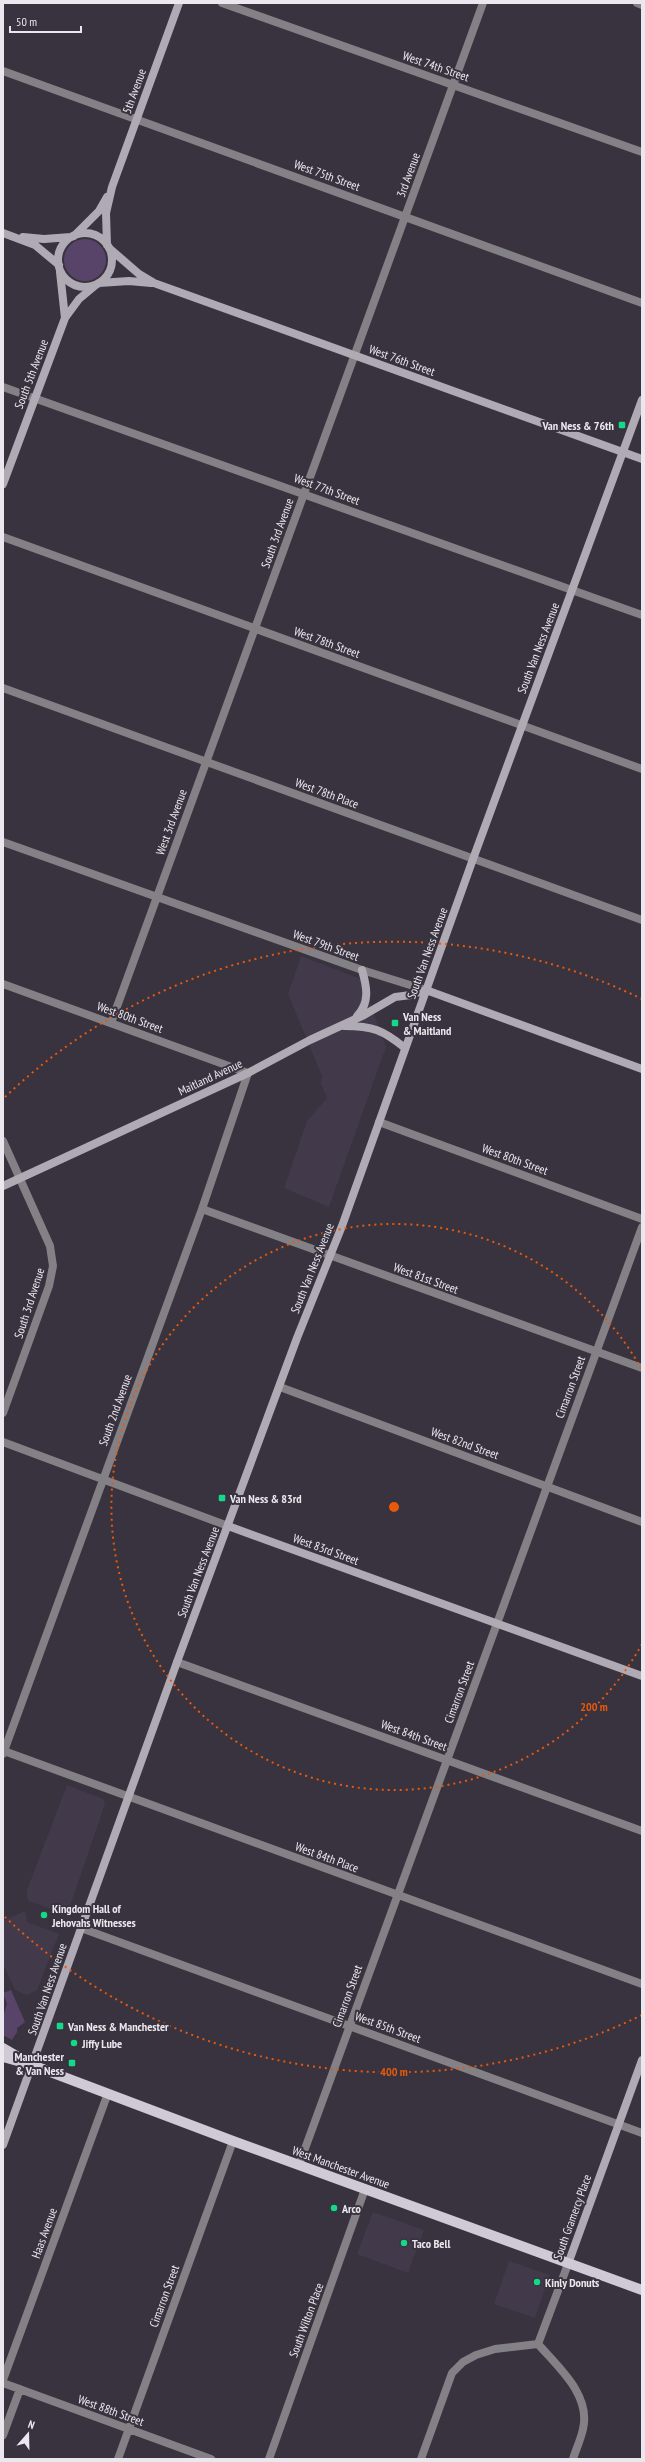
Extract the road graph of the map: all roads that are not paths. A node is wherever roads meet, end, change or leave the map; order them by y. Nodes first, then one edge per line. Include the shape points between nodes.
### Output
1 (179, 3) edge
2 (222, 3) edge
3 (484, 3) edge
4 (637, 3) edge
5 (642, 5) edge
6 (3, 70) edge
7 (454, 85) junction
8 (138, 118) junction
9 (642, 152) edge
10 (112, 187) junction
11 (405, 216) junction
12 (3, 233) edge
13 (74, 236) junction
14 (14, 237) junction
15 (108, 246) junction
16 (59, 266) junction
17 (98, 284) junction
18 (154, 284) junction
19 (642, 303) edge
20 (65, 318) junction
21 (354, 355) junction
22 (3, 387) edge
23 (34, 398) junction
24 (642, 400) edge
25 (623, 452) junction
26 (642, 459) edge
27 (3, 484) edge
28 (304, 493) junction
29 (3, 537) edge
30 (573, 590) junction
31 (642, 615) edge
32 (255, 629) junction
33 (3, 688) edge
34 (522, 726) junction
35 (206, 762) junction
36 (642, 769) edge
37 (3, 842) edge
38 (473, 858) junction
39 (156, 897) junction
40 (642, 920) edge
41 (362, 970) junction
42 (3, 984) edge
43 (426, 990) junction
44 (352, 1021) junction
45 (111, 1023) junction
46 (341, 1026) junction
47 (405, 1048) junction
48 (642, 1069) edge
49 (248, 1073) junction
50 (379, 1122) junction
51 (3, 1141) edge
52 (21, 1178) junction
53 (3, 1186) edge
54 (202, 1209) junction
55 (642, 1219) edge
56 (642, 1227) edge
57 (329, 1256) junction
58 (596, 1351) junction
59 (642, 1368) edge
60 (280, 1387) junction
61 (3, 1413) edge
62 (3, 1442) edge
63 (103, 1478) junction
64 (546, 1486) junction
65 (642, 1522) edge
66 (228, 1526) junction
67 (497, 1623) junction
68 (177, 1662) junction
69 (642, 1676) edge
70 (3, 1752) edge
71 (446, 1760) junction
72 (128, 1796) junction
73 (642, 1831) edge
74 (396, 1895) junction
75 (81, 1928) junction
76 (642, 1984) edge
77 (349, 2025) junction
78 (3, 2048) edge
79 (3, 2057) edge
80 (642, 2060) edge
81 (32, 2065) junction
82 (108, 2093) junction
83 (618, 2124) junction
84 (642, 2133) edge
85 (233, 2141) junction
86 (3, 2145) edge
87 (299, 2165) junction
88 (365, 2189) junction
89 (568, 2264) junction
90 (642, 2290) edge
91 (538, 2344) junction
92 (3, 2380) edge
93 (3, 2383) edge
94 (20, 2389) junction
95 (129, 2429) junction
96 (3, 2435) edge
97 (118, 2459) edge
98 (211, 2459) edge
99 (269, 2459) edge
100 (421, 2459) edge
101 (573, 2459) edge

1 - 8 street, 5th Avenue
2 - 7 street, West 74th Street
3 - 7 street, 3rd Avenue
4 - 5 street
6 - 8 street, West 75th Street
7 - 9 street, West 74th Street
7 - 11 street, 3rd Avenue
8 - 10 street, 5th Avenue
8 - 11 street, West 75th Street
10 - 13 street, 5th Avenue via 99,211
10 - 15 street, 5th Avenue via 106,213
11 - 19 street, West 75th Street
11 - 21 street, 3rd Avenue
12 - 14 street
13 - 14 street via 44,239
13 - 15 street via 96,236
13 - 16 street via 61,249
14 - 16 street via 35,245
15 - 17 street via 112,256 110,272
15 - 18 street, West 76th Street
16 - 17 street via 66,279 74,285 88,287
16 - 20 street, South 5th Avenue
17 - 18 street, West 76th Street via 129,281
17 - 20 street, South 5th Avenue via 79,299
18 - 21 street, West 76th Street
20 - 23 street, South 5th Avenue
21 - 25 street, West 76th Street
21 - 28 street, South 3rd Avenue
22 - 23 street, West 77th Street
23 - 27 street, South 5th Avenue
23 - 28 street, West 77th Street
24 - 25 street, South Van Ness Avenue
25 - 26 street, West 76th Street
25 - 30 street, South Van Ness Avenue
28 - 30 street, West 77th Street
28 - 32 street, South 3rd Avenue
29 - 32 street, West 78th Street
30 - 31 street, West 77th Street
30 - 34 street, South Van Ness Avenue
32 - 34 street, West 78th Street
32 - 35 street, West 3rd Avenue
33 - 35 street, West 78th Place
34 - 36 street, West 78th Street
34 - 38 street, South Van Ness Avenue
35 - 38 street, West 78th Place
35 - 39 street, West 3rd Avenue
37 - 39 street, West 79th Street
38 - 40 street, West 78th Place
38 - 43 street, South Van Ness Avenue
39 - 41 street, West 79th Street
39 - 45 street, West 3rd Avenue
41 - 43 street, West 79th Street
41 - 44 street via 367,986 367,999 363,1010
42 - 45 street, West 80th Street
43 - 44 street, Maitland Avenue via 411,995 395,996
43 - 47 street, South Van Ness Avenue
43 - 48 street, West 79th Street
44 - 46 street, Maitland Avenue
45 - 49 street, West 80th Street
46 - 47 street via 372,1027
46 - 49 street, Maitland Avenue
47 - 50 street, South Van Ness Avenue
49 - 52 street, Maitland Avenue
49 - 54 street, South 2nd Avenue
50 - 55 street, West 80th Street
50 - 57 street, South Van Ness Avenue
51 - 52 street
52 - 53 street, Maitland Avenue
52 - 61 street, South 3rd Avenue via 50,1246 53,1266 49,1286
54 - 57 street, West 81st Street
54 - 63 street, South 2nd Avenue
56 - 58 street, Cimarron Street
57 - 58 street, West 81st Street
57 - 60 street, South Van Ness Avenue
58 - 59 street, West 81st Street
58 - 64 street, Cimarron Street
60 - 64 street, West 82nd Street
60 - 66 street, South Van Ness Avenue
62 - 63 street, West 83rd Street
63 - 66 street, West 83rd Street
63 - 70 street, South 2nd Avenue
64 - 65 street, West 82nd Street
64 - 67 street, Cimarron Street
66 - 67 street, West 83rd Street
66 - 68 street, South Van Ness Avenue
67 - 69 street, West 83rd Street
67 - 71 street, Cimarron Street
68 - 71 street, West 84th Street
68 - 72 street, South Van Ness Avenue
70 - 72 street, West 84th Place
71 - 73 street, West 84th Street
71 - 74 street, Cimarron Street
72 - 74 street, West 84th Place
72 - 75 street, South Van Ness Avenue
74 - 76 street, West 84th Place
74 - 77 street, Cimarron Street
75 - 77 street, West 85th Street
75 - 81 street, South Van Ness Avenue
77 - 83 street, West 85th Street
77 - 87 street, Cimarron Street
78 - 81 main road
79 - 81 main road
80 - 83 street, South Gramercy Place
81 - 82 main road, West Manchester Avenue
81 - 86 street, South Van Ness Avenue
82 - 85 main road, West Manchester Avenue
82 - 92 street, Haas Avenue
83 - 84 street, West 85th Street
83 - 89 street, South Gramercy Place
85 - 87 main road, West Manchester Avenue
85 - 95 street, Cimarron Street
87 - 88 main road, West Manchester Avenue
88 - 89 main road, West Manchester Avenue
88 - 99 street, South Wilton Place
89 - 90 main road, West Manchester Avenue
89 - 91 street, South Gramercy Place
91 - 100 street via 495,2349 463,2362 452,2373
91 - 101 street via 572,2383 584,2407 584,2428
93 - 94 street, West 88th Street
94 - 95 street, West 88th Street
94 - 96 street
95 - 97 street, Cimarron Street
95 - 98 street, West 88th Street

